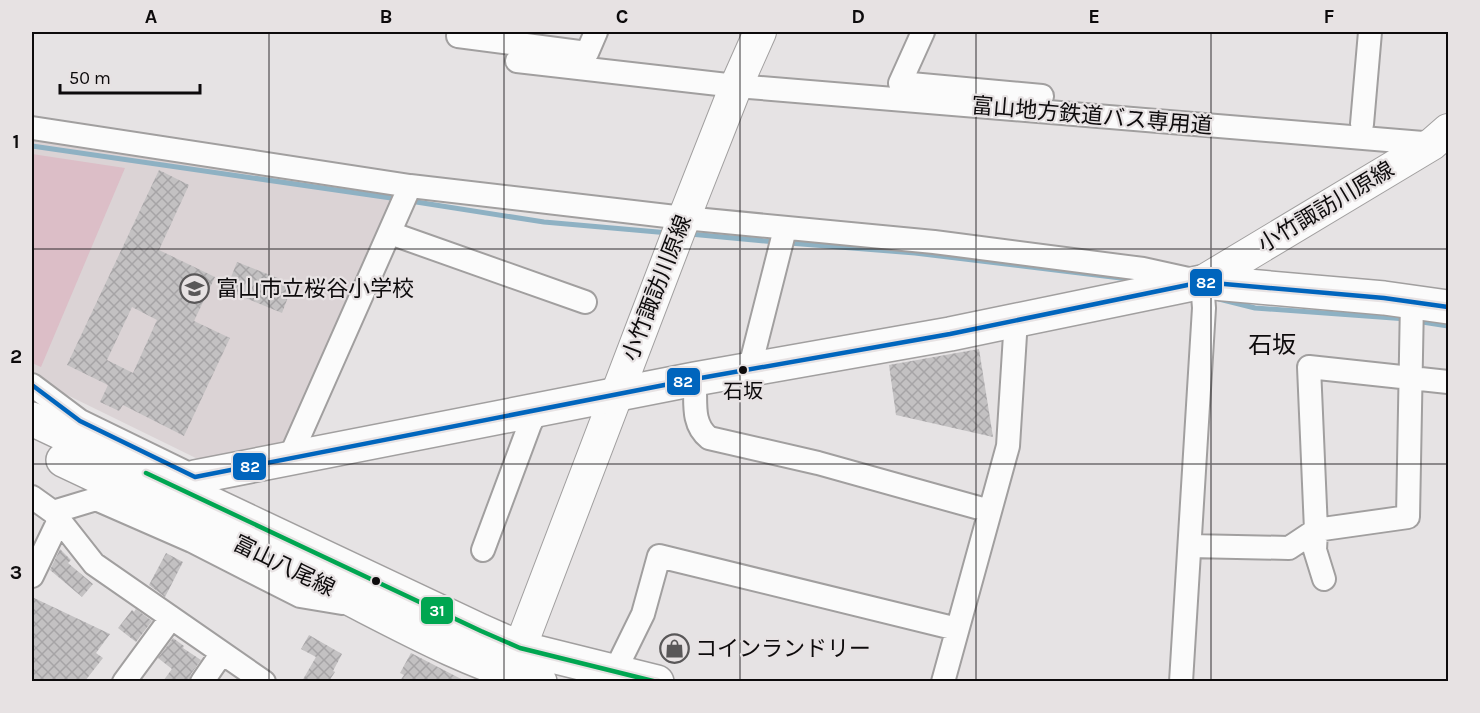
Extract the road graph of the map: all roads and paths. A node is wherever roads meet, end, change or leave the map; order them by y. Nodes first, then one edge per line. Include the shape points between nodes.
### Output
1 (596, 32) edge
2 (760, 32) edge
3 (923, 32) edge
4 (1370, 32) edge
5 (454, 33) edge
6 (518, 61) dead end
7 (736, 86) junction
8 (1362, 124) junction
9 (32, 128) edge
10 (1444, 138) edge
11 (410, 186) junction
12 (684, 218) junction
13 (785, 229) junction
14 (390, 233) junction
15 (1202, 282) junction
16 (1412, 301) junction
17 (585, 302) dead end
18 (1449, 307) edge
19 (1016, 319) junction
20 (749, 371) junction
21 (1410, 377) junction
22 (695, 379) junction
23 (1449, 382) edge
24 (32, 385) edge
25 (616, 395) junction
26 (537, 410) junction
27 (32, 420) edge
28 (32, 445) edge
29 (290, 457) junction
30 (195, 477) joint
31 (32, 497) edge
32 (990, 511) junction
33 (56, 516) junction
34 (1316, 530) junction
35 (1190, 546) junction
36 (483, 550) dead end
37 (32, 576) edge
38 (1324, 579) dead end
39 (365, 606) junction
40 (171, 618) junction
41 (957, 629) junction
42 (222, 653) junction
43 (519, 671) edge
44 (615, 671) junction
45 (124, 681) edge
46 (202, 681) edge
47 (264, 681) edge
48 (657, 681) edge
49 (943, 681) edge
50 (1181, 681) edge

1 - 5 street via 587,53
2 - 7 main road, 小竹諏訪川原線
3 - 8 street via 900,83
4 - 8 street
6 - 7 street, 富山地方鉄道バス専用道
7 - 10 street, 富山地方鉄道バス専用道
7 - 12 main road, 小竹諏訪川原線
8 - 10 street
9 - 11 street
10 - 15 main road, 小竹諏訪川原線
11 - 12 street
11 - 14 street
12 - 13 street
12 - 25 main road, 小竹諏訪川原線
13 - 15 street via 934,242 1143,269
13 - 20 street
14 - 17 street
14 - 29 street
15 - 16 main road
15 - 19 main road
15 - 35 street via 1204,308
16 - 18 main road
16 - 21 street
19 - 20 main road
19 - 32 street via 1008,446
20 - 22 main road
21 - 23 street
21 - 34 street via 1408,518
21 - 34 street via 1309,367
22 - 25 main road
22 - 32 street via 696,418 700,431 709,438 818,463
24 - 30 street via 81,421
25 - 26 main road
25 - 43 main road, 小竹諏訪川原線
26 - 29 main road
26 - 36 street
27 - 43 main road, 富山八尾線 via 481,631
28 - 39 main road, 富山八尾線
29 - 30 main road
31 - 33 street
32 - 41 street
33 - 37 street
33 - 39 street via 96,499 192,541 300,596
33 - 40 street via 94,564
34 - 35 street via 1289,548
34 - 38 street via 1315,550
35 - 50 street
39 - 43 main road, 富山八尾線 via 468,657
40 - 42 street
40 - 45 street
41 - 44 street via 659,556 643,614
41 - 49 street
42 - 46 street
42 - 47 street
43 - 44 main road, 富山八尾線
44 - 48 main road, 富山八尾線

